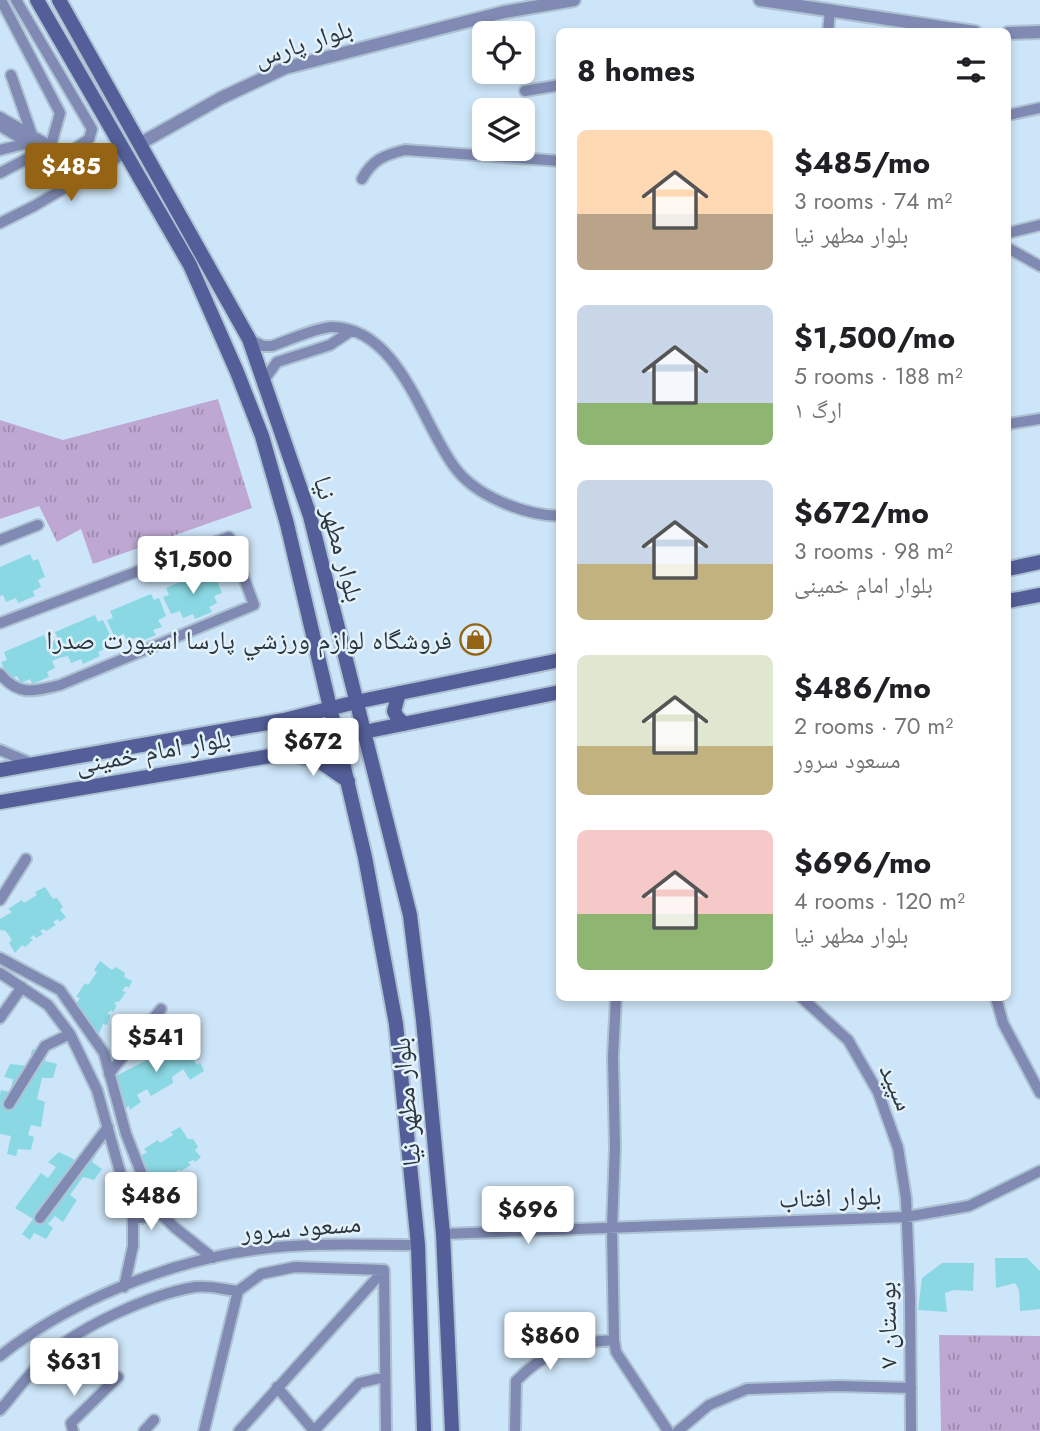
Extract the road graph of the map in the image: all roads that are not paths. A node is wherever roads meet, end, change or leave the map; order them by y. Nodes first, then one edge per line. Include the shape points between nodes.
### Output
1 (1, 0) edge
2 (16, 0) edge
3 (37, 0) edge
4 (59, 0) edge
5 (574, 0) edge
6 (760, 0) edge
7 (830, 11) junction
8 (828, 28) edge
9 (947, 28) edge
10 (1040, 32) edge
11 (1011, 33) edge
12 (11, 75) dead end
13 (556, 86) edge
14 (525, 91) dead end
15 (1040, 108) edge
16 (1011, 114) edge
17 (0, 117) edge
18 (0, 126) edge
19 (30, 139) junction
20 (141, 143) junction
21 (46, 148) junction
22 (0, 150) edge
23 (125, 153) junction
24 (61, 159) junction
25 (556, 161) edge
26 (0, 173) edge
27 (86, 176) junction
28 (362, 179) dead end
29 (0, 223) edge
30 (1040, 225) edge
31 (1011, 232) edge
32 (1011, 250) edge
33 (1040, 266) edge
34 (352, 331) junction
35 (249, 339) junction
36 (258, 361) junction
37 (237, 372) junction
38 (264, 380) junction
39 (1040, 419) edge
40 (1011, 424) edge
41 (556, 516) edge
42 (38, 525) dead end
43 (0, 540) edge
44 (1040, 562) edge
45 (1011, 568) edge
46 (1040, 595) edge
47 (1011, 600) edge
48 (0, 623) edge
49 (556, 661) edge
50 (0, 674) edge
51 (399, 693) junction
52 (556, 693) edge
53 (356, 702) junction
54 (330, 708) junction
55 (284, 720) junction
56 (404, 724) junction
57 (364, 732) junction
58 (338, 739) junction
59 (0, 750) edge
60 (288, 753) junction
61 (33, 764) junction
62 (0, 770) edge
63 (348, 781) junction
64 (0, 802) edge
65 (26, 859) dead end
66 (0, 900) edge
67 (0, 958) edge
68 (0, 973) edge
69 (22, 987) junction
70 (616, 1001) edge
71 (805, 1001) edge
72 (997, 1001) edge
73 (161, 1009) dead end
74 (0, 1018) edge
75 (70, 1034) junction
76 (110, 1074) junction
77 (1040, 1093) edge
78 (9, 1104) dead end
79 (108, 1126) junction
80 (1040, 1171) edge
81 (155, 1208) junction
82 (906, 1217) junction
83 (133, 1218) junction
84 (40, 1219) dead end
85 (612, 1228) junction
86 (443, 1234) junction
87 (418, 1245) junction
88 (213, 1258) junction
89 (383, 1270) junction
90 (124, 1287) junction
91 (238, 1291) junction
92 (614, 1340) junction
93 (0, 1356) edge
94 (118, 1377) dead end
95 (385, 1377) junction
96 (277, 1387) junction
97 (911, 1388) junction
98 (0, 1410) edge
99 (154, 1420) dead end
100 (73, 1431) edge
101 (144, 1431) edge
102 (204, 1431) edge
103 (239, 1431) edge
104 (314, 1431) edge
105 (386, 1431) edge
106 (424, 1431) edge
107 (452, 1431) edge
108 (515, 1431) edge
109 (668, 1431) edge
110 (678, 1431) edge
111 (911, 1431) edge

1 - 21 street via 61,113
2 - 24 street via 92,129 89,139
3 - 23 main road, بلوار مطهر نیا
4 - 20 main road, بلوار مطهر نیا
5 - 20 street, بلوار پارس via 504,12 285,68
6 - 7 street
7 - 8 street
7 - 9 street
10 - 11 street
12 - 19 street
13 - 14 street
15 - 16 street
17 - 19 street
18 - 19 street
19 - 21 street
19 - 22 street
20 - 35 main road, بلوار مطهر نیا
21 - 24 street via 51,157
21 - 26 street
23 - 27 street
23 - 37 main road, بلوار مطهر نیا via 190,265
24 - 27 street
25 - 28 street via 405,150 369,165
27 - 29 street
30 - 31 street
32 - 33 street
34 - 35 street via 332,326 272,346
34 - 38 street via 330,345 277,362
34 - 41 street via 366,335 382,349 407,381 454,467 488,497
35 - 36 main road, بلوار مطهر نیا
36 - 37 main road
36 - 38 main road, بلوار مطهر نیا
37 - 54 main road, بلوار مطهر نیا via 262,436 287,524
38 - 53 main road, بلوار مطهر نیا via 310,516
39 - 40 street
42 - 43 street
44 - 45 main road
46 - 47 main road
48 - 50 street via 229,537 254,605 60,685 28,693 7,683
49 - 51 main road, بلوار امام خمینی
51 - 53 main road, بلوار امام خمینی
51 - 56 main road via 394,711
52 - 56 main road, بلوار امام خمینی
53 - 54 main road, بلوار امام خمینی
53 - 57 main road, بلوار مطهر نیا
54 - 55 main road, بلوار امام خمینی
54 - 58 main road, بلوار مطهر نیا
55 - 60 main road via 297,735
55 - 61 main road, بلوار امام خمینی
56 - 57 main road, بلوار امام خمینی
57 - 58 main road, بلوار امام خمینی
57 - 86 main road, بلوار مطهر نیا via 410,915
58 - 60 main road, بلوار امام خمینی
58 - 63 main road, بلوار مطهر نیا
59 - 61 street
60 - 63 main road via 319,761
60 - 64 main road, بلوار امام خمینی
61 - 62 main road, بلوار امام خمینی
63 - 87 main road, بلوار مطهر نیا via 396,1024
65 - 66 street
67 - 76 street via 60,990 104,1053
68 - 69 street
69 - 74 street
69 - 75 street via 48,1006
70 - 85 street
71 - 82 street, سپید via 848,1040 878,1092 898,1148
72 - 77 street via 1003,1023
73 - 76 street
75 - 78 street via 45,1046
75 - 79 street via 97,1090
76 - 81 street
79 - 83 street
79 - 84 street
80 - 82 street, بلوار افتاب via 970,1206
81 - 83 street via 148,1216
81 - 88 street
82 - 85 street, بلوار افتاب
82 - 97 street, بوستان ۷
83 - 90 street via 134,1245
85 - 86 street, بلوار افتاب
85 - 92 street
86 - 107 main road, بلوار مطهر نیا
87 - 88 street, مسعود سرور via 318,1244
87 - 106 main road, بلوار مطهر نیا
88 - 90 street, مسعود سرور
89 - 91 street via 295,1267 261,1274
89 - 95 street
89 - 96 street
90 - 93 street, مسعود سرور via 49,1323
91 - 98 street via 198,1287 108,1318 49,1355
91 - 102 street
92 - 108 street via 559,1349 533,1364 516,1381
92 - 109 street via 616,1352
94 - 100 street via 71,1423
95 - 104 street via 359,1383
95 - 105 street
96 - 103 street
96 - 104 street
97 - 110 street via 747,1390 709,1405
97 - 111 street, بوستان ۷
99 - 101 street

